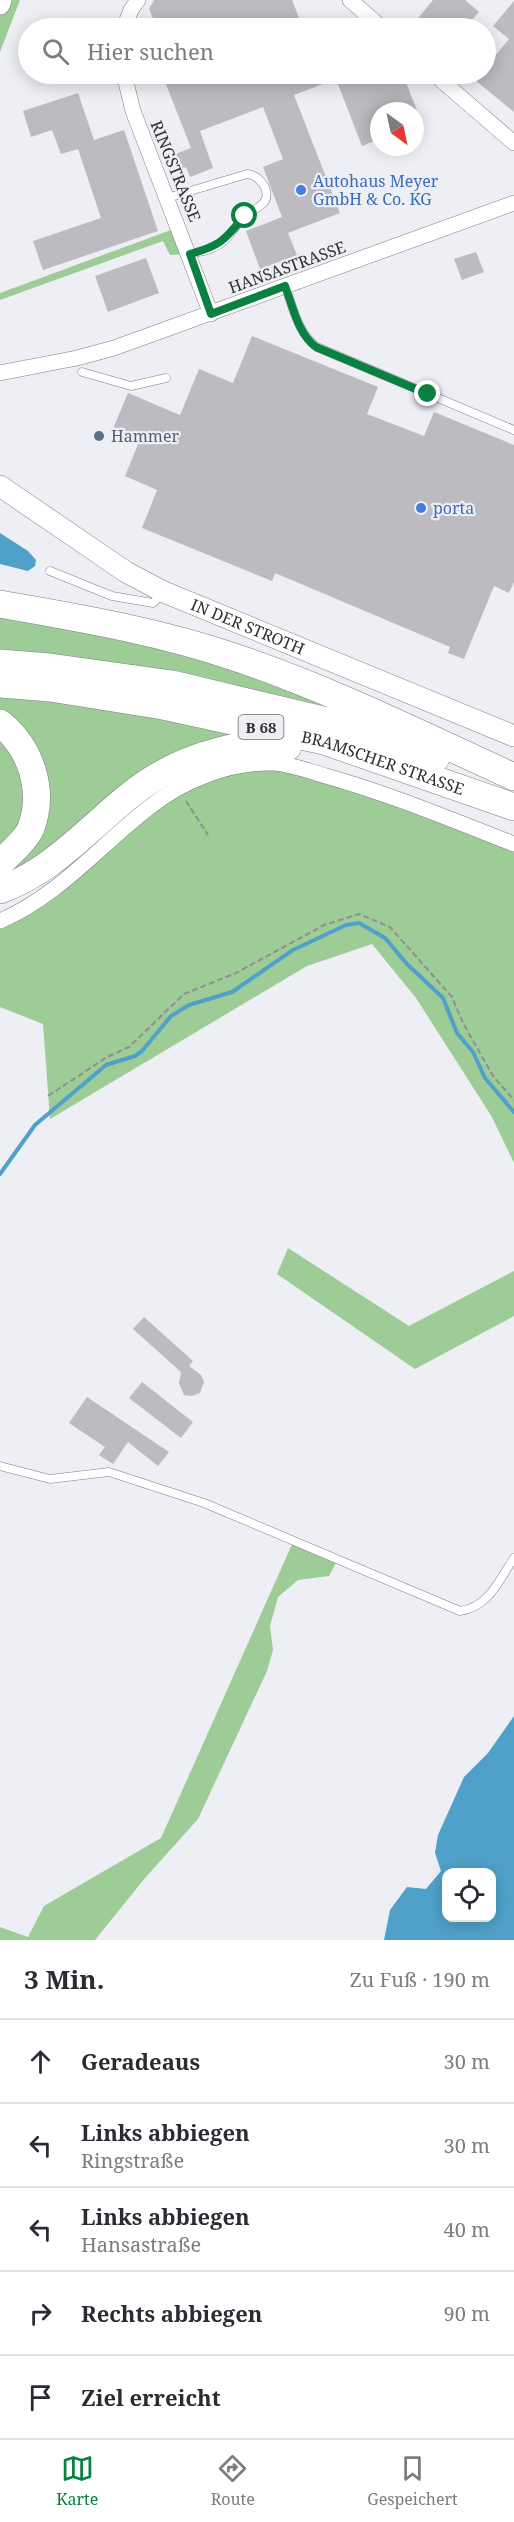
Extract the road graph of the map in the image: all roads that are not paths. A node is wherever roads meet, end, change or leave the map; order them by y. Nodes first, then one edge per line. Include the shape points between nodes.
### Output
1 (138, 0) edge
2 (350, 0) edge
3 (128, 18) edge
4 (371, 18) edge
5 (126, 84) edge
6 (446, 84) edge
7 (514, 143) edge
8 (167, 198) junction
9 (514, 203) edge
10 (190, 254) junction
11 (285, 286) junction
12 (211, 314) junction
13 (82, 372) dead end
14 (0, 373) edge
15 (166, 378) dead end
16 (514, 430) edge
17 (0, 486) edge
18 (50, 570) dead end
19 (164, 592) junction
20 (0, 604) edge
21 (0, 663) edge
22 (0, 684) edge
23 (0, 723) edge
24 (514, 736) edge
25 (368, 755) junction
26 (514, 777) edge
27 (514, 784) edge
28 (514, 807) edge
29 (514, 844) edge
30 (0, 864) edge
31 (0, 890) edge
32 (0, 921) edge
33 (0, 1466) edge
34 (514, 1558) edge

1 - 3 street
2 - 4 street
5 - 8 street, RINGSTRASSE
6 - 7 street
8 - 10 street, RINGSTRASSE
8 - 10 lane via 247,174 261,180 264,202 213,248
9 - 11 street, HANSASTRASSE
10 - 12 street, RINGSTRASSE
11 - 12 street, HANSASTRASSE
11 - 16 lane via 303,333 316,347
12 - 14 street, HANSASTRASSE via 114,348
13 - 15 lane via 131,386
17 - 19 street, IN DER STROTH via 126,572
18 - 19 lane via 112,596 153,603
19 - 24 street, IN DER STROTH
20 - 26 highway via 125,626 235,657 358,706
21 - 27 highway, B 68 via 183,687 330,722
22 - 25 highway, BRAMSCHER STRASSE / B 68 via 163,706 324,741
23 - 30 highway via 13,733 28,755 38,790 31,830
25 - 28 highway, BRAMSCHER STRASSE / B 68
25 - 31 highway via 244,745 205,755 164,772 130,795 44,868
29 - 32 street via 358,785 274,763 226,769 178,788 151,805 66,880 24,911
33 - 34 lane via 50,1479 109,1472 204,1503 460,1611 471,1610 485,1601

